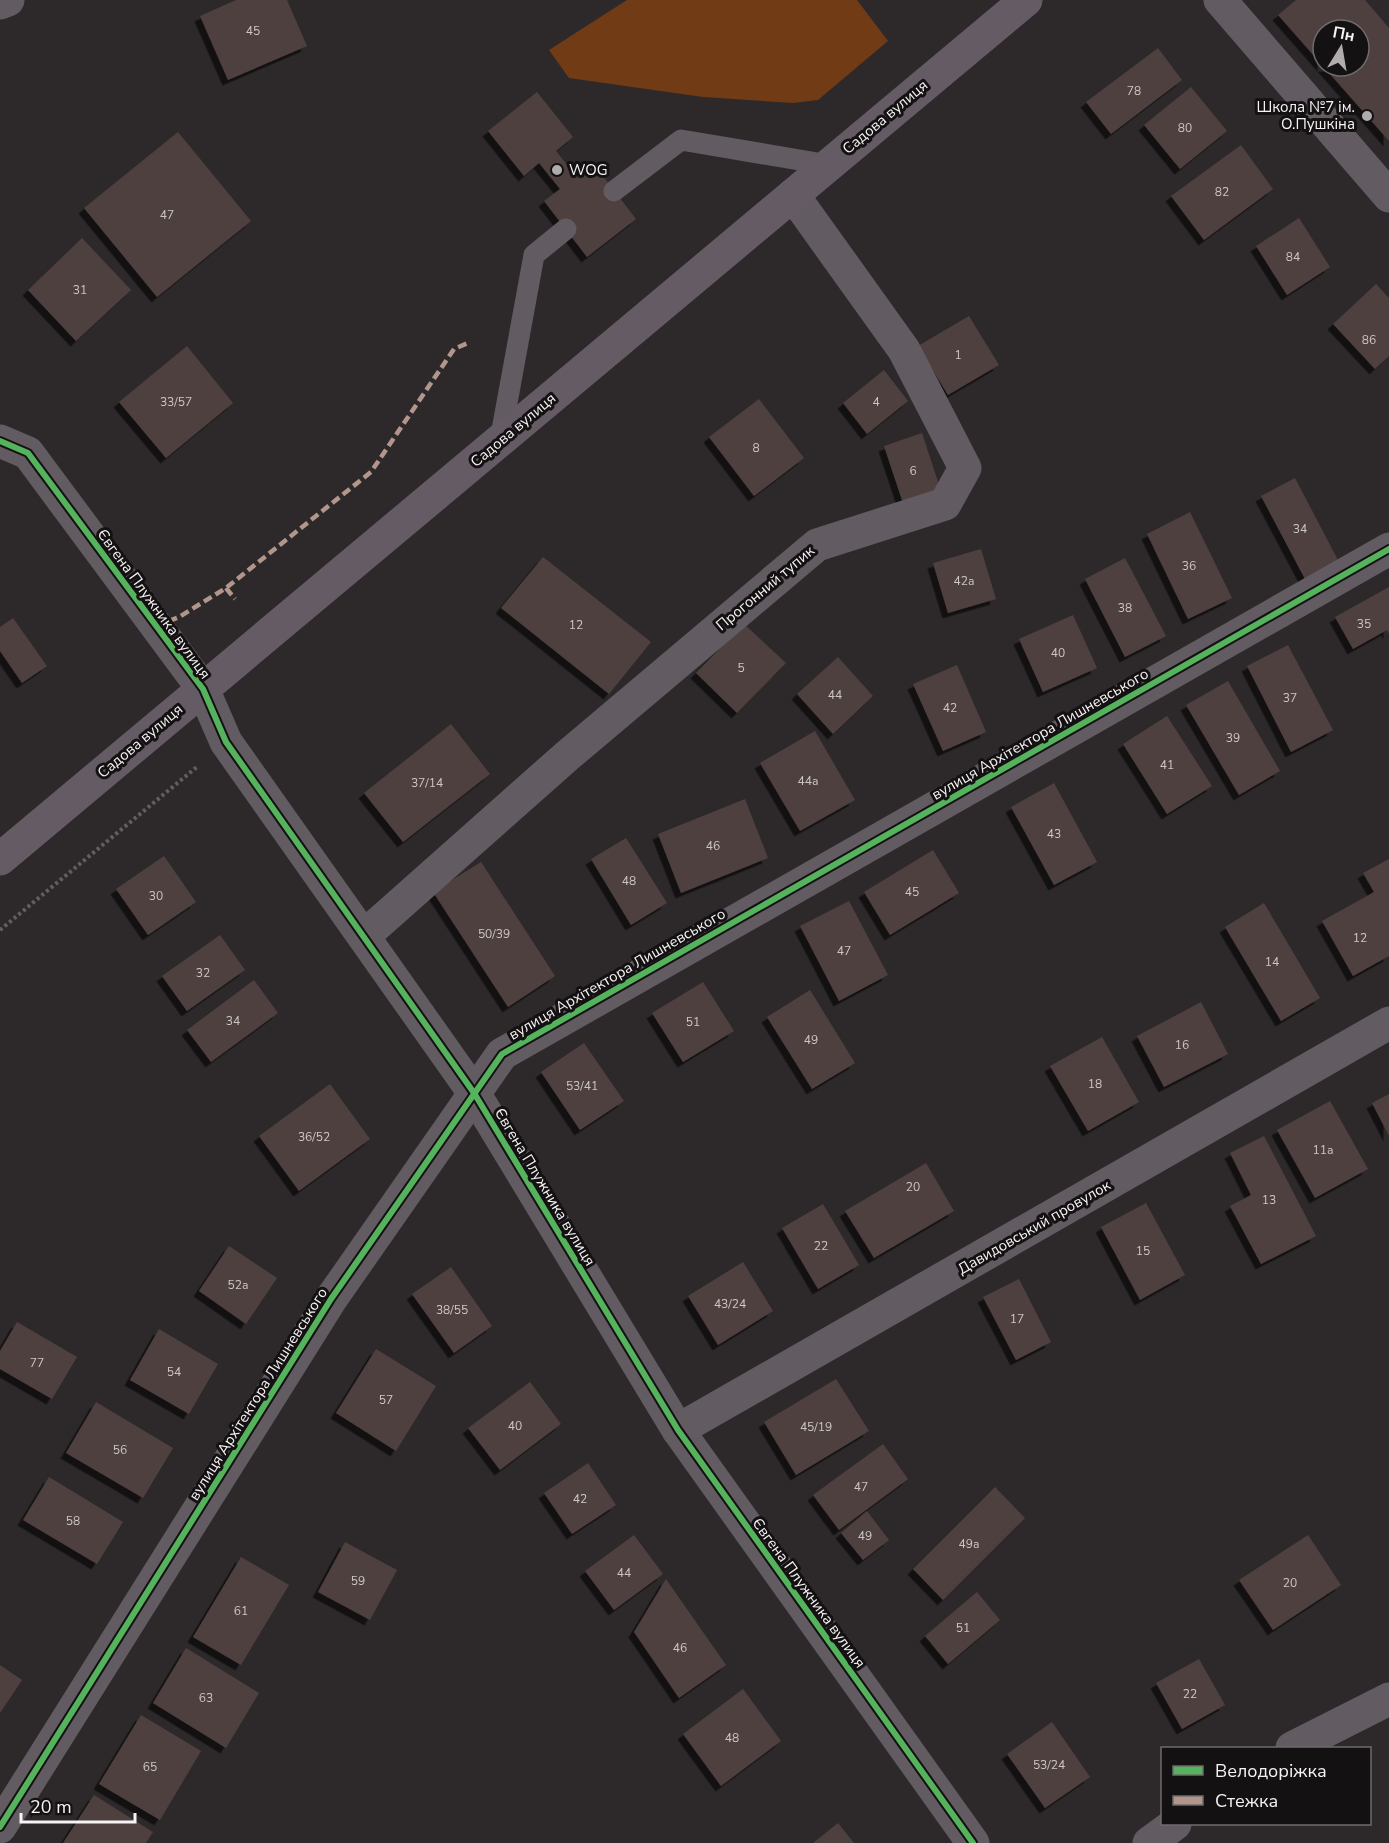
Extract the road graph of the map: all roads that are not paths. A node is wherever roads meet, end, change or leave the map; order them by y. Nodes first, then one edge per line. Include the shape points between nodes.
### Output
1 (8, 0) edge
2 (1026, 0) edge
3 (1220, 0) edge
4 (0, 3) edge
5 (828, 165) junction
6 (614, 191) dead end
7 (793, 195) junction
8 (1389, 196) edge
9 (566, 230) dead end
10 (0, 441) edge
11 (500, 441) junction
12 (1389, 549) edge
13 (203, 689) junction
14 (0, 859) edge
15 (364, 936) junction
16 (1389, 1023) edge
17 (474, 1093) junction
18 (678, 1430) junction
19 (1389, 1699) edge
20 (1296, 1747) edge
21 (1174, 1825) edge
22 (0, 1827) edge
23 (973, 1843) edge
24 (1149, 1843) edge

1 - 4 street
2 - 5 main road, Садова вулиця
3 - 8 street
5 - 6 lane via 681,140
5 - 7 main road, Садова вулиця
7 - 11 main road, Садова вулиця
7 - 15 street, Прогонний тупик via 904,350 965,468 945,504 817,545 567,756
9 - 11 lane via 534,255
10 - 13 street, Євгена Плужника вулиця via 28,453
11 - 13 main road, Садова вулиця
12 - 17 street, вулиця Архітектора Лишневського via 502,1054
13 - 14 main road, Садова вулиця
13 - 15 street, Євгена Плужника вулиця via 226,742
15 - 17 street, Євгена Плужника вулиця
16 - 18 street, Давидовський провулок
17 - 18 street, Євгена Плужника вулиця
17 - 22 street, вулиця Архітектора Лишневського via 331,1299
18 - 23 street, Євгена Плужника вулиця
19 - 20 street
21 - 24 street

